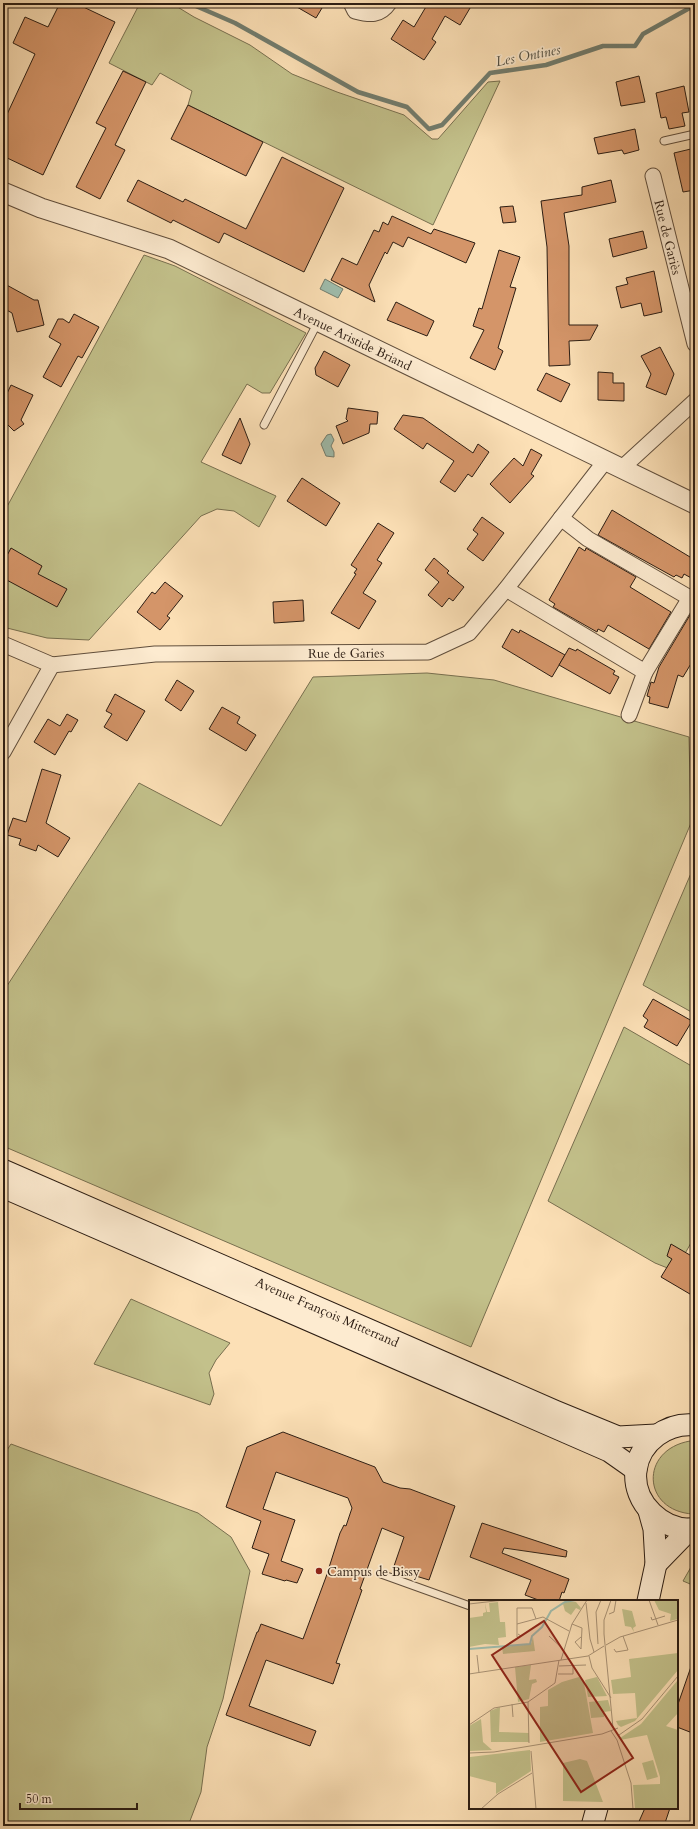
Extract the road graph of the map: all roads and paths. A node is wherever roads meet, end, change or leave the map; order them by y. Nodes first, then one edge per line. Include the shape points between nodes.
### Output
1 (351, 3) edge
2 (390, 3) edge
3 (695, 134) edge
4 (664, 141) dead end
5 (653, 176) dead end
6 (3, 192) edge
7 (318, 322) junction
8 (695, 344) edge
9 (695, 401) edge
10 (264, 425) dead end
11 (614, 464) junction
12 (695, 504) edge
13 (561, 518) junction
14 (506, 589) junction
15 (692, 600) edge
16 (3, 644) edge
17 (52, 665) junction
18 (645, 672) junction
19 (629, 716) dead end
20 (3, 752) edge
21 (3, 1170) edge
22 (3, 1187) edge
23 (695, 1425) edge
24 (656, 1435) junction
25 (636, 1470) junction
26 (649, 1511) junction
27 (692, 1529) edge
28 (656, 1564) junction
29 (381, 1574) dead end
30 (648, 1600) edge
31 (469, 1606) edge
32 (597, 1809) edge
33 (592, 1826) edge

1 - 2 street via 355,11 377,14
3 - 4 lane
5 - 8 street, Rue de Gariès
6 - 7 street, Avenue Aristide Briand via 41,208 169,250
7 - 10 lane
7 - 11 street, Avenue Aristide Briand
9 - 11 street
11 - 12 street, Avenue Aristide Briand
11 - 13 street, Rue de Garies
13 - 14 street, Rue de Garies
13 - 15 street via 588,539
14 - 17 street, Rue de Garies via 469,633 428,652 155,654
14 - 18 street
15 - 18 street
16 - 17 street, Rue de Garies
17 - 20 street
18 - 19 street
21 - 24 main road, Avenue François Mitterrand via 618,1437
22 - 25 main road, Avenue François Mitterrand via 609,1451
23 - 24 main road via 670,1427
24 - 25 main road via 646,1446
25 - 26 main road via 642,1500
26 - 27 main road via 670,1525
26 - 28 main road via 654,1528
27 - 28 main road
28 - 30 main road
29 - 31 lane
32 - 33 main road

